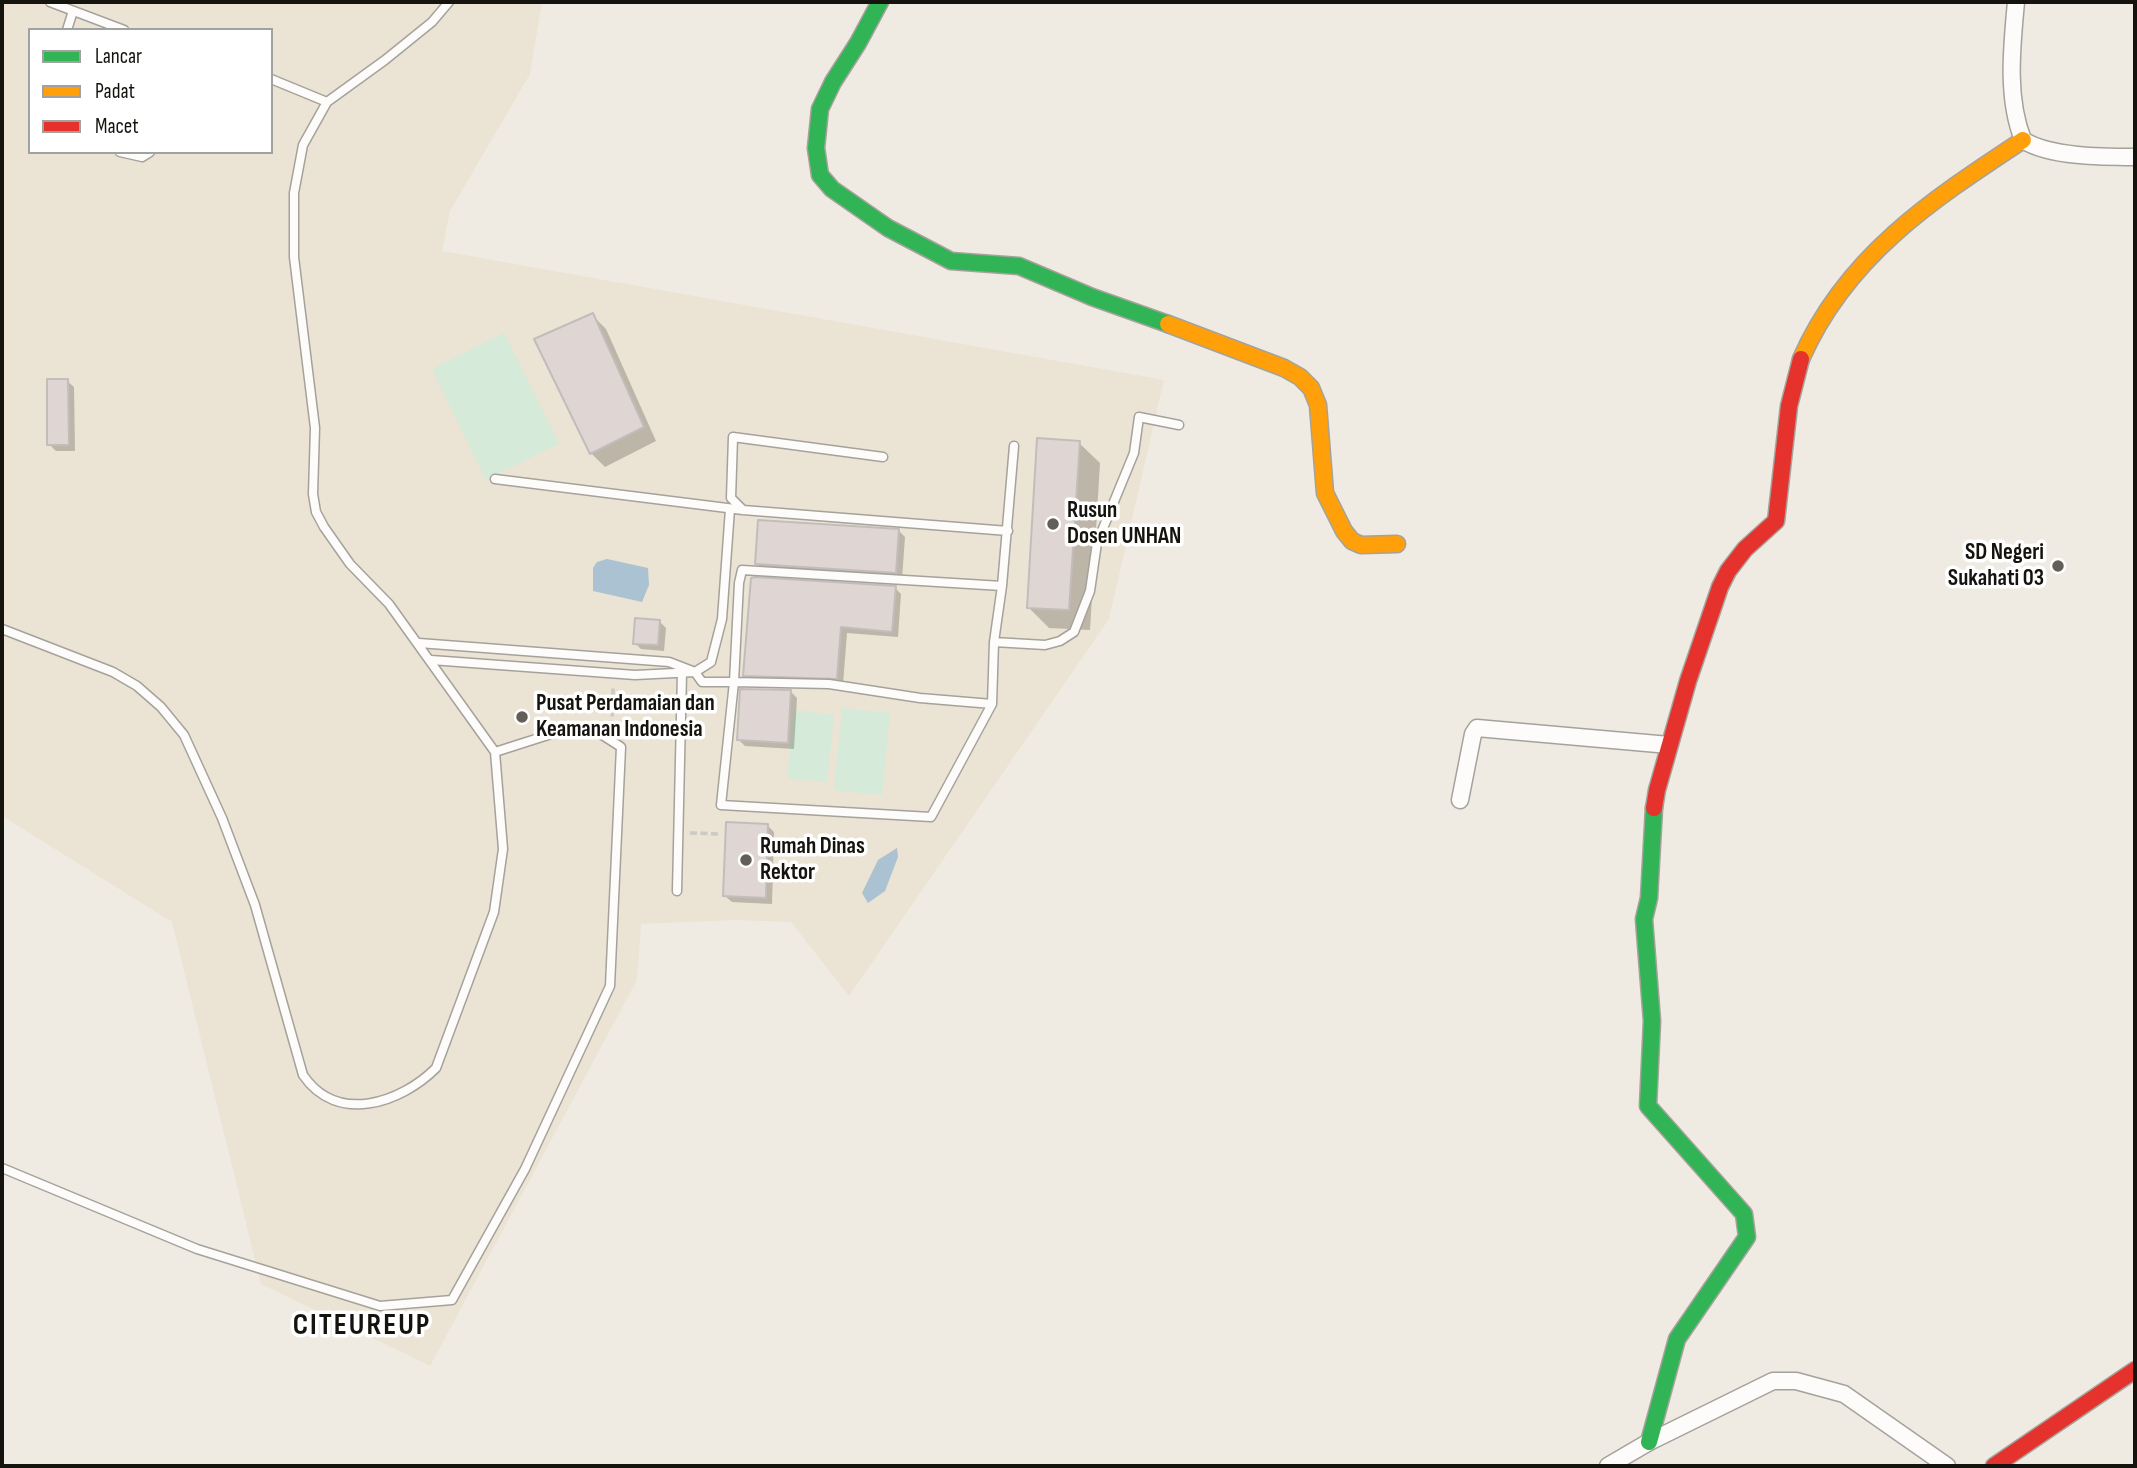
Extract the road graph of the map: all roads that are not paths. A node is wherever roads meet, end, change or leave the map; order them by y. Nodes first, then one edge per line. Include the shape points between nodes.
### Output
1 (50, 2) edge
2 (449, 2) edge
3 (880, 2) edge
4 (2016, 2) edge
5 (72, 11) junction
6 (68, 28) edge
7 (119, 28) edge
8 (273, 80) edge
9 (327, 102) junction
10 (2023, 140) junction
11 (127, 154) edge
12 (147, 154) edge
13 (2135, 157) edge
14 (1179, 425) dead end
15 (1014, 446) dead end
16 (883, 457) dead end
17 (495, 479) dead end
18 (730, 509) junction
19 (743, 510) junction
20 (1008, 531) junction
21 (1397, 544) dead end
22 (1002, 586) junction
23 (2, 629) edge
24 (994, 642) junction
25 (419, 643) junction
26 (431, 660) junction
27 (695, 672) junction
28 (682, 673) junction
29 (734, 682) junction
30 (992, 704) junction
31 (1670, 745) junction
32 (495, 752) junction
33 (1460, 800) dead end
34 (677, 891) dead end
35 (2, 1168) edge
36 (2135, 1370) edge
37 (1649, 1442) junction
38 (1608, 1466) edge
39 (1947, 1466) edge
40 (1994, 1466) edge

1 - 5 lane
2 - 9 lane via 432,23
3 - 21 street via 820,109 816,148 820,176 832,189 888,228 951,261 1019,266 1300,377 1318,405 1325,493 1343,531 1361,545
4 - 10 street via 2012,75
5 - 6 lane
5 - 7 lane
8 - 9 lane
9 - 25 lane via 303,145 294,193 294,257 315,428 316,512 349,564
10 - 13 street via 2084,155
10 - 31 street via 1891,233 1848,277 1819,317 1796,370 1776,521 1728,570
11 - 12 lane via 142,158
14 - 24 lane via 1139,417 1134,453 1097,543 1090,591 1074,632 1045,645
15 - 20 lane
16 - 19 lane via 733,437 731,498
17 - 18 lane
18 - 19 lane
18 - 27 lane via 722,619 711,662
19 - 20 lane
20 - 22 lane
22 - 24 lane
22 - 29 lane via 742,570
23 - 32 lane via 113,672 161,707 184,735 222,818 254,905 303,1075 320,1095 334,1101 374,1103 403,1094 436,1068 494,912 503,849
24 - 30 lane
25 - 26 lane
25 - 27 lane via 669,662
26 - 28 lane via 613,673
26 - 32 lane
27 - 28 lane
27 - 29 lane via 702,682
28 - 34 lane
29 - 30 lane via 829,684
29 - 30 lane via 721,804 931,817
31 - 33 street via 1477,728
31 - 37 street via 1657,790 1644,919 1652,1021 1648,1106 1744,1214 1747,1237 1677,1339
32 - 35 lane via 567,729 596,731 621,747 610,986 525,1169 452,1300 380,1306 197,1249
36 - 40 street
37 - 38 street
37 - 39 street via 1773,1381 1796,1381 1844,1394

